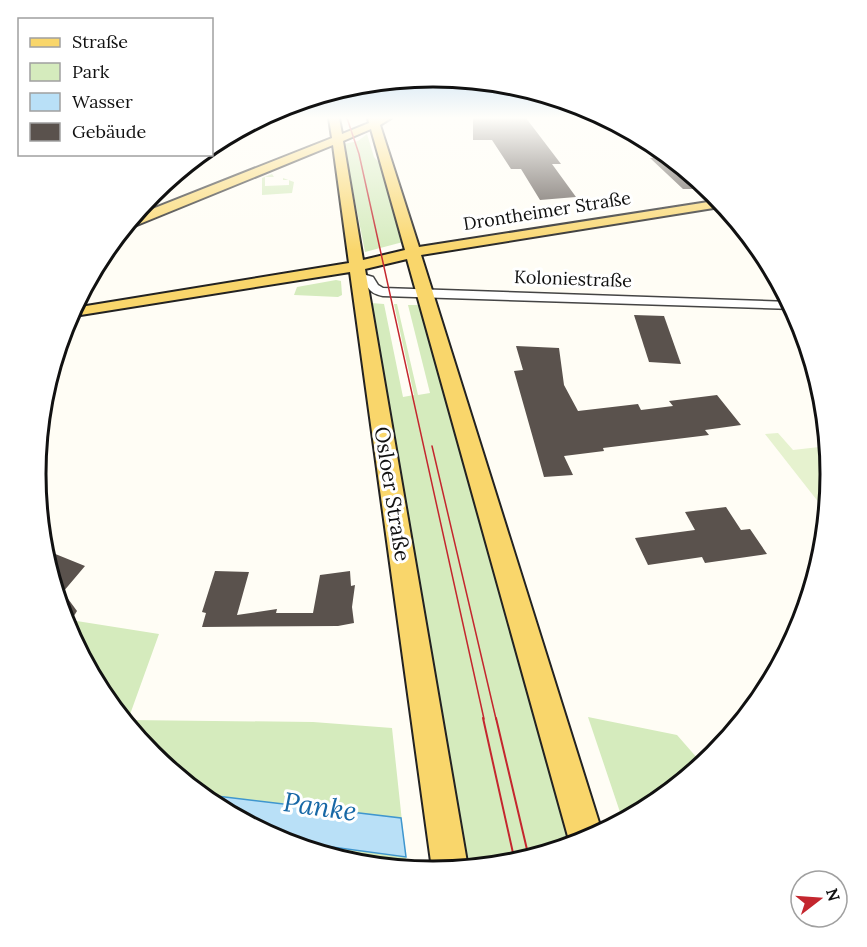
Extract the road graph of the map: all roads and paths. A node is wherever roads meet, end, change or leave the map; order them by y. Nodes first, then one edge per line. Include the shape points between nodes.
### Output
1 (265, 162) edge
2 (274, 162) edge
3 (341, 162) edge
4 (388, 162) edge
5 (159, 201) edge
6 (712, 205) edge
7 (144, 217) edge
8 (413, 253) junction
9 (358, 271) junction
10 (424, 293) junction
11 (783, 306) edge
12 (82, 311) edge
13 (584, 830) edge
14 (449, 860) edge

1 - 5 main road
2 - 7 main road
3 - 9 main road, Osloer Straße
4 - 8 main road
6 - 8 main road, Drontheimer Straße
8 - 9 main road, Drontheimer Straße
8 - 10 main road
9 - 10 street, Koloniestraße via 379,292
9 - 12 main road
9 - 14 main road, Osloer Straße
10 - 11 street, Koloniestraße
10 - 13 main road

